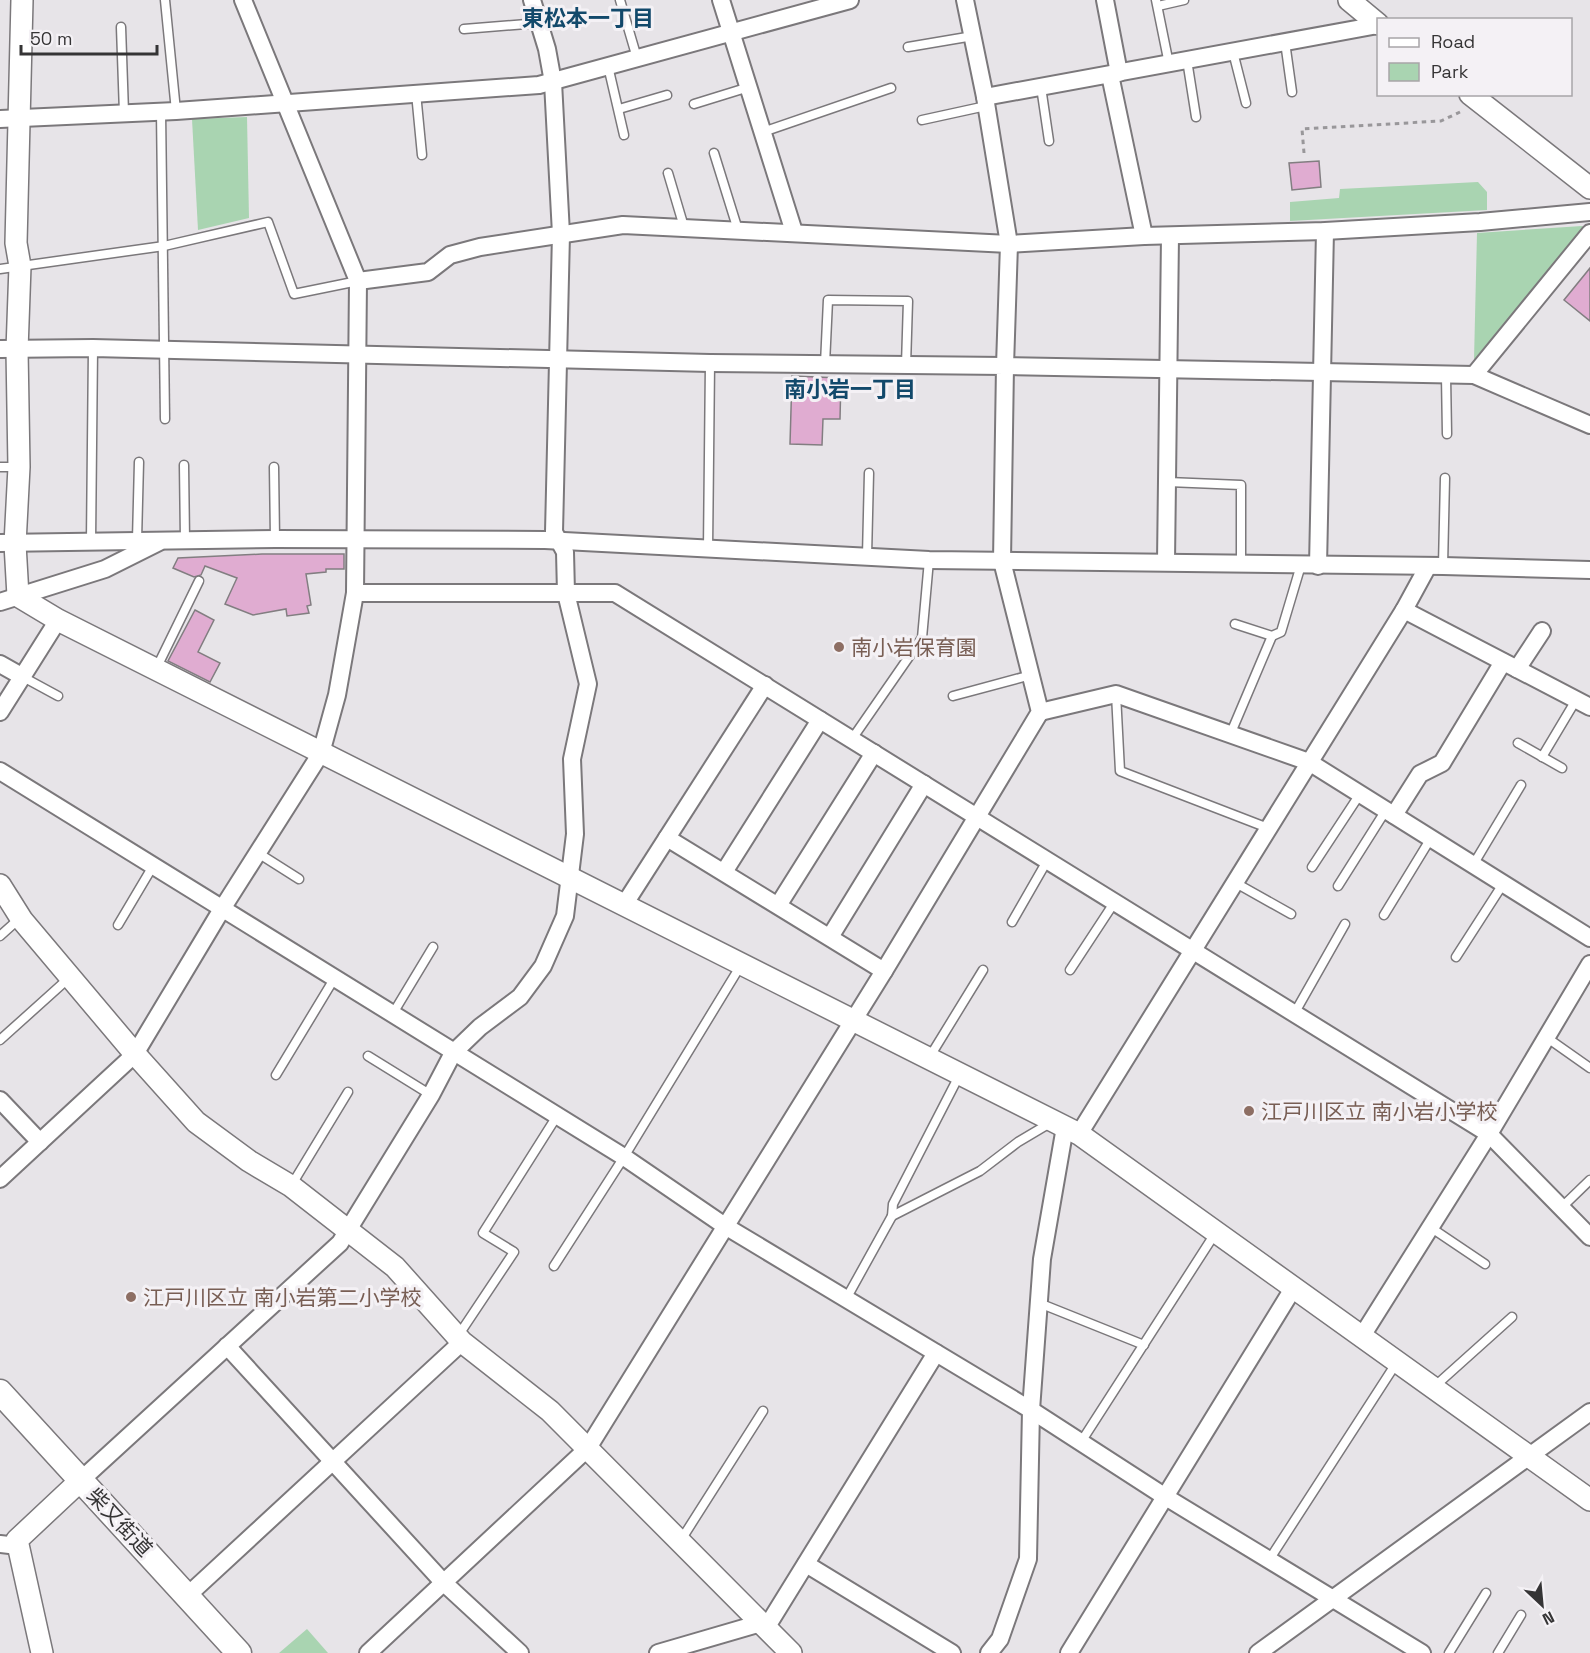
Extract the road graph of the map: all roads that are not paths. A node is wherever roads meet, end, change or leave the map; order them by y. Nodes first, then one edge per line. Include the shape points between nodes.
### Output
1 (22, 0) edge
2 (165, 0) edge
3 (243, 0) edge
4 (532, 0) edge
5 (620, 0) edge
6 (721, 0) edge
7 (850, 0) edge
8 (965, 0) edge
9 (1105, 0) edge
10 (1184, 0) edge
11 (1349, 0) edge
12 (1157, 3) edge
13 (539, 23) junction
14 (1377, 23) edge
15 (1377, 24) edge
16 (121, 27) dead end
17 (464, 29) dead end
18 (732, 34) junction
19 (973, 36) junction
20 (1285, 42) junction
21 (908, 46) dead end
22 (1233, 52) junction
23 (637, 58) junction
24 (1187, 60) junction
25 (1169, 64) junction
26 (608, 66) junction
27 (1114, 74) junction
28 (553, 82) junction
29 (749, 87) junction
30 (1041, 87) junction
31 (891, 88) dead end
32 (1292, 92) dead end
33 (416, 93) junction
34 (667, 95) dead end
35 (986, 101) junction
36 (284, 102) junction
37 (1468, 102) edge
38 (1246, 103) dead end
39 (694, 104) dead end
40 (618, 109) junction
41 (168, 111) junction
42 (124, 113) junction
43 (21, 117) junction
44 (1196, 117) dead end
45 (0, 119) edge
46 (922, 120) dead end
47 (763, 132) junction
48 (624, 135) dead end
49 (1049, 141) dead end
50 (714, 153) dead end
51 (422, 154) dead end
52 (668, 172) dead end
53 (1590, 188) edge
54 (1590, 212) edge
55 (684, 227) junction
56 (738, 230) junction
57 (1325, 231) junction
58 (794, 232) junction
59 (1590, 233) edge
60 (561, 234) junction
61 (1144, 236) junction
62 (1170, 236) junction
63 (1009, 244) junction
64 (164, 246) junction
65 (10, 267) edge
66 (358, 281) junction
67 (93, 348) junction
68 (166, 349) junction
69 (9, 350) edge
70 (359, 355) junction
71 (556, 359) junction
72 (710, 363) junction
73 (825, 364) junction
74 (906, 365) junction
75 (1005, 366) junction
76 (1169, 369) junction
77 (1323, 373) junction
78 (1474, 375) junction
79 (1446, 376) junction
80 (165, 419) dead end
81 (1590, 425) edge
82 (1447, 434) dead end
83 (139, 462) dead end
84 (184, 465) dead end
85 (10, 467) edge
86 (274, 467) dead end
87 (869, 473) dead end
88 (1445, 478) dead end
89 (1168, 482) junction
90 (275, 539) junction
91 (137, 540) junction
92 (164, 540) junction
93 (185, 540) junction
94 (355, 540) junction
95 (91, 541) junction
96 (560, 541) junction
97 (8, 544) edge
98 (708, 549) junction
99 (867, 556) junction
100 (929, 560) junction
101 (1002, 561) junction
102 (1166, 562) junction
103 (1241, 564) junction
104 (1309, 565) junction
105 (1435, 566) junction
106 (1590, 570) edge
107 (199, 581) dead end
108 (355, 593) junction
109 (566, 593) junction
110 (9, 599) edge
111 (1404, 610) junction
112 (58, 620) junction
113 (1235, 624) dead end
114 (1542, 632) dead end
115 (1272, 636) junction
116 (0, 664) edge
117 (1510, 665) junction
118 (156, 669) junction
119 (1032, 675) junction
120 (22, 677) junction
121 (765, 686) junction
122 (1116, 694) junction
123 (58, 696) dead end
124 (953, 696) dead end
125 (1583, 703) edge
126 (0, 712) edge
127 (1040, 712) junction
128 (820, 720) junction
129 (1229, 735) junction
130 (852, 740) junction
131 (1518, 743) dead end
132 (321, 753) junction
133 (874, 753) junction
134 (1542, 757) junction
135 (1309, 762) junction
136 (1562, 768) dead end
137 (0, 771) edge
138 (924, 784) junction
139 (1521, 785) dead end
140 (1360, 794) junction
141 (1390, 813) junction
142 (977, 817) junction
143 (1268, 828) junction
144 (667, 838) junction
145 (1431, 838) junction
146 (258, 853) junction
147 (1047, 861) junction
148 (1473, 865) junction
149 (153, 866) junction
150 (1312, 867) dead end
151 (724, 872) junction
152 (570, 878) junction
153 (299, 879) dead end
154 (1234, 882) junction
155 (1503, 884) junction
156 (0, 885) edge
157 (1338, 886) dead end
158 (1114, 903) junction
159 (778, 904) junction
160 (624, 905) junction
161 (222, 909) junction
162 (1291, 914) dead end
163 (1384, 915) dead end
164 (21, 917) junction
165 (1012, 922) dead end
166 (1345, 924) dead end
167 (118, 925) dead end
168 (0, 936) edge
169 (830, 937) junction
170 (1590, 938) edge
171 (433, 947) dead end
172 (1191, 951) junction
173 (1456, 957) dead end
174 (1590, 964) edge
175 (741, 965) junction
176 (983, 970) dead end
177 (1070, 970) dead end
178 (884, 971) junction
179 (70, 977) junction
180 (334, 979) junction
181 (1294, 1014) junction
182 (392, 1015) junction
183 (853, 1020) junction
184 (1546, 1037) junction
185 (0, 1040) edge
186 (453, 1053) junction
187 (135, 1054) junction
188 (368, 1056) dead end
189 (928, 1058) junction
190 (1590, 1068) edge
191 (960, 1074) junction
192 (276, 1075) dead end
193 (348, 1092) dead end
194 (431, 1095) junction
195 (0, 1101) edge
196 (557, 1116) junction
197 (1066, 1127) junction
198 (1489, 1134) junction
199 (40, 1142) junction
200 (624, 1157) junction
201 (0, 1179) edge
202 (1590, 1180) edge
203 (291, 1186) junction
204 (1561, 1208) junction
205 (892, 1216) junction
206 (725, 1226) junction
207 (1430, 1227) junction
208 (349, 1230) junction
209 (1216, 1231) junction
210 (1590, 1237) edge
211 (1485, 1264) dead end
212 (554, 1266) dead end
213 (1294, 1287) junction
214 (846, 1299) junction
215 (1039, 1303) junction
216 (1512, 1317) dead end
217 (1362, 1336) junction
218 (460, 1339) junction
219 (1144, 1345) junction
220 (227, 1346) junction
221 (936, 1353) junction
222 (1397, 1362) junction
223 (1434, 1388) junction
224 (0, 1392) edge
225 (1031, 1410) junction
226 (763, 1412) dead end
227 (1590, 1412) edge
228 (1082, 1442) junction
229 (588, 1448) junction
230 (1529, 1455) junction
231 (332, 1463) junction
232 (81, 1480) junction
233 (1164, 1496) junction
234 (1590, 1500) edge
235 (681, 1540) junction
236 (9, 1545) edge
237 (1269, 1560) junction
238 (806, 1564) junction
239 (443, 1582) junction
240 (1486, 1593) dead end
241 (187, 1596) junction
242 (1333, 1598) junction
243 (1521, 1614) dead end
244 (759, 1623) junction
245 (42, 1653) edge
246 (239, 1653) edge
247 (368, 1653) edge
248 (520, 1653) edge
249 (658, 1653) edge
250 (791, 1653) edge
251 (952, 1653) edge
252 (989, 1653) edge
253 (1069, 1653) edge
254 (1258, 1653) edge
255 (1422, 1653) edge
256 (1449, 1653) edge
257 (1498, 1653) edge

1 - 43 street
2 - 41 lane
3 - 36 street
4 - 13 street
5 - 23 lane
6 - 18 street
7 - 18 street
8 - 19 street
9 - 27 street
10 - 12 lane
11 - 14 street
12 - 25 lane
13 - 17 lane
13 - 28 street
15 - 20 street
16 - 42 lane
18 - 23 street
18 - 29 street
19 - 21 lane
19 - 35 street
20 - 22 street
20 - 32 lane
22 - 24 street
22 - 38 lane
23 - 26 street
24 - 25 street
24 - 44 lane
25 - 27 street
26 - 28 street
26 - 40 lane
27 - 30 street
27 - 61 street
28 - 33 street
28 - 60 street
29 - 39 lane
29 - 47 street
30 - 35 street
30 - 49 lane
31 - 47 lane
33 - 36 street
33 - 51 lane
34 - 40 lane
35 - 46 lane
35 - 63 street
36 - 41 street
36 - 66 street
37 - 53 street
40 - 48 lane
41 - 42 street
41 - 64 lane
42 - 43 street
43 - 45 street
43 - 65 street via 16,243
47 - 58 street
50 - 56 lane
52 - 55 lane
54 - 57 street
55 - 56 street
55 - 60 street via 623,225
56 - 58 street
57 - 62 street
57 - 77 street
58 - 63 street
59 - 78 street
60 - 66 street via 450,255 428,272
60 - 71 street
61 - 62 street
61 - 63 street
62 - 76 street
63 - 75 street
64 - 65 lane
64 - 66 lane via 268,222 294,294
64 - 68 lane
65 - 69 street
66 - 70 street
67 - 68 street
67 - 69 street
67 - 95 lane
68 - 70 street
68 - 80 lane
69 - 85 street
70 - 71 street
70 - 94 street
71 - 72 street
71 - 96 street via 555,532
72 - 73 street
72 - 98 lane
73 - 74 street
73 - 74 lane via 828,300 908,301
74 - 75 street
75 - 76 street
75 - 101 street
76 - 77 street
76 - 89 street
77 - 79 street
77 - 104 street
78 - 79 street
78 - 81 street
79 - 82 lane
83 - 91 lane
84 - 93 lane
85 - 97 street
86 - 90 lane
87 - 99 lane
88 - 105 lane
89 - 102 street
89 - 103 lane via 1241,485
90 - 93 street
90 - 94 street
91 - 92 street
91 - 95 street
92 - 93 street
92 - 110 street via 105,569
94 - 96 street
94 - 108 street
95 - 97 street
96 - 98 street
96 - 109 street via 565,552
97 - 110 street
98 - 99 street
99 - 100 street
100 - 101 street
100 - 130 lane via 922,638
101 - 102 street
101 - 119 street
102 - 103 street
103 - 104 street
104 - 105 street
104 - 115 lane via 1281,632
105 - 106 street
105 - 111 street
107 - 118 lane
108 - 109 street
108 - 132 street via 337,695
109 - 121 street via 615,593
109 - 152 street via 588,684 572,759 574,834
110 - 112 street
111 - 117 street
111 - 135 street
112 - 118 street
112 - 120 street
113 - 115 lane
114 - 117 street
115 - 129 lane
116 - 120 street
117 - 125 street
117 - 141 street via 1442,764 1420,774
118 - 132 street
119 - 124 lane
119 - 127 street
120 - 123 lane
120 - 126 street
121 - 128 street
121 - 144 street
122 - 127 street
122 - 129 street
122 - 143 lane via 1120,771
125 - 134 lane
127 - 142 street
128 - 130 street
128 - 151 street
129 - 135 street
130 - 133 street
131 - 134 lane
132 - 146 street
132 - 152 street
133 - 138 street
133 - 159 street
134 - 136 lane
135 - 140 street
135 - 143 street
137 - 149 street
138 - 142 street
138 - 169 street
139 - 148 lane
140 - 141 street
140 - 150 lane
141 - 145 street
141 - 157 lane
142 - 147 street
142 - 178 street
143 - 154 street
144 - 151 street
144 - 160 street
145 - 148 street
145 - 163 lane
146 - 153 lane
146 - 161 street
147 - 158 street
147 - 165 lane
148 - 155 street
149 - 161 street
149 - 167 lane
151 - 159 street
152 - 160 street
152 - 186 street via 565,916 543,966 520,997
154 - 162 lane
154 - 172 street
155 - 170 street
155 - 173 lane
156 - 164 street
158 - 172 street
158 - 177 lane
159 - 169 street
160 - 175 street
161 - 180 street
161 - 187 street
164 - 168 lane
164 - 179 street
166 - 181 lane
169 - 178 street
171 - 182 lane
172 - 181 street
172 - 197 street
174 - 184 street
175 - 183 street
175 - 200 lane
176 - 189 lane
178 - 183 street
179 - 185 lane
179 - 187 street
180 - 182 street
180 - 192 lane
181 - 198 street
182 - 186 street
183 - 189 street
183 - 206 street
184 - 190 lane
184 - 198 street
186 - 194 street
186 - 196 street
187 - 199 street
187 - 203 street via 196,1122
188 - 194 lane
189 - 191 street
191 - 197 street
191 - 205 lane via 893,1203
193 - 203 lane
194 - 208 street
195 - 199 street
196 - 200 street
196 - 218 lane via 483,1233 514,1252
197 - 205 lane via 1018,1142 980,1171
197 - 209 street
197 - 215 street via 1042,1259
198 - 204 street
198 - 207 street
199 - 201 street
200 - 206 street
200 - 212 lane
202 - 204 lane
203 - 208 street
204 - 210 street
205 - 214 lane
206 - 214 street
206 - 229 street
207 - 211 lane
207 - 217 street
208 - 218 street via 395,1267
208 - 220 street via 340,1243
209 - 213 street
209 - 219 lane
213 - 217 street
213 - 233 street
214 - 221 street
215 - 219 lane
215 - 225 street
216 - 223 lane
217 - 222 street
218 - 229 street via 550,1411
218 - 231 street
219 - 228 lane
220 - 231 street
220 - 232 street
221 - 225 street
221 - 238 street
222 - 223 street
222 - 237 lane
223 - 230 street
224 - 232 main road, 柴又街道
225 - 228 street
225 - 252 street via 1028,1559 1000,1638
226 - 235 lane
227 - 230 street
228 - 233 street
229 - 235 street
229 - 239 street
230 - 234 street
230 - 242 street
231 - 239 street
231 - 241 street
232 - 236 street
232 - 241 main road, 柴又街道
233 - 237 street
233 - 253 street
235 - 244 street
236 - 245 street
237 - 242 street
238 - 244 street via 771,1620
238 - 251 street
239 - 247 street
239 - 248 street
240 - 256 lane
241 - 246 main road, 柴又街道
242 - 254 street
242 - 255 street
243 - 257 lane
244 - 249 street
244 - 250 street

